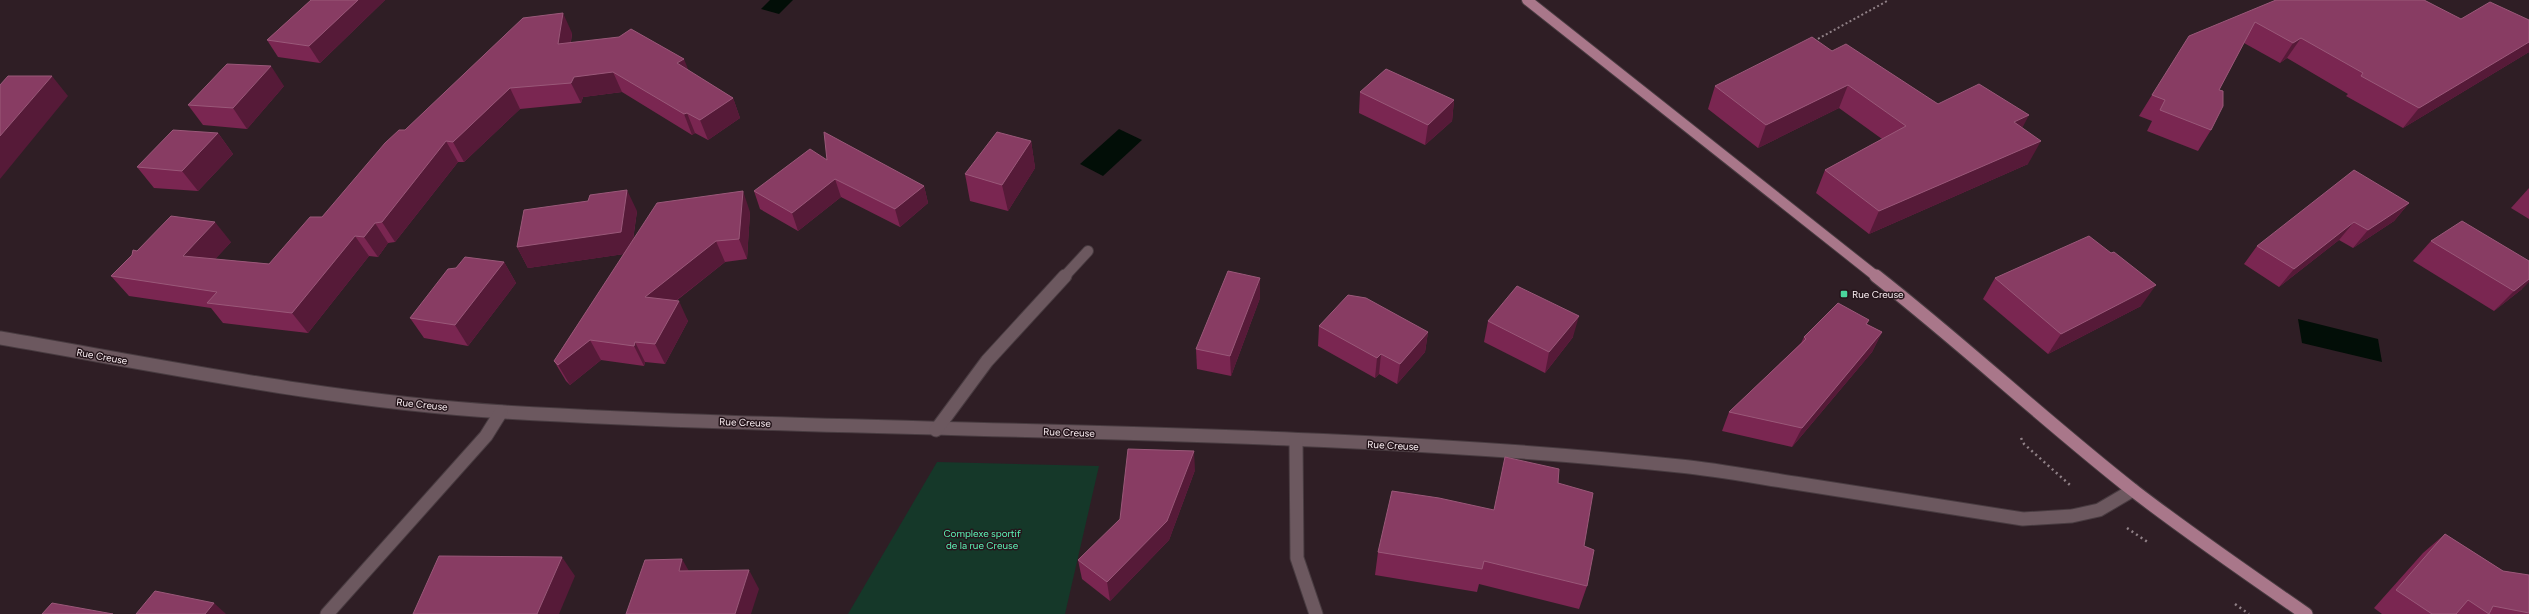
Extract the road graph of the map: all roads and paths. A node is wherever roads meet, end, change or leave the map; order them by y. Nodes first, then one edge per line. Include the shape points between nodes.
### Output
1 (1527, 0) edge
2 (1889, 0) edge
3 (1807, 45) edge
4 (1088, 251) dead end
5 (0, 338) edge
6 (501, 412) junction
7 (936, 430) junction
8 (1296, 440) junction
9 (2133, 490) junction
10 (327, 614) edge
11 (1316, 614) edge
12 (2306, 614) edge

1 - 9 main road via 1927,316
2 - 3 path
4 - 7 street via 987,361
5 - 6 street, Rue Creuse via 307,392
6 - 7 street, Rue Creuse
6 - 10 street via 486,436
7 - 8 street, Rue Creuse via 1016,430
8 - 9 street, Rue Creuse via 1492,450 1684,466 2023,519 2072,516 2099,510
8 - 11 street via 1297,558
9 - 12 main road via 2210,548

